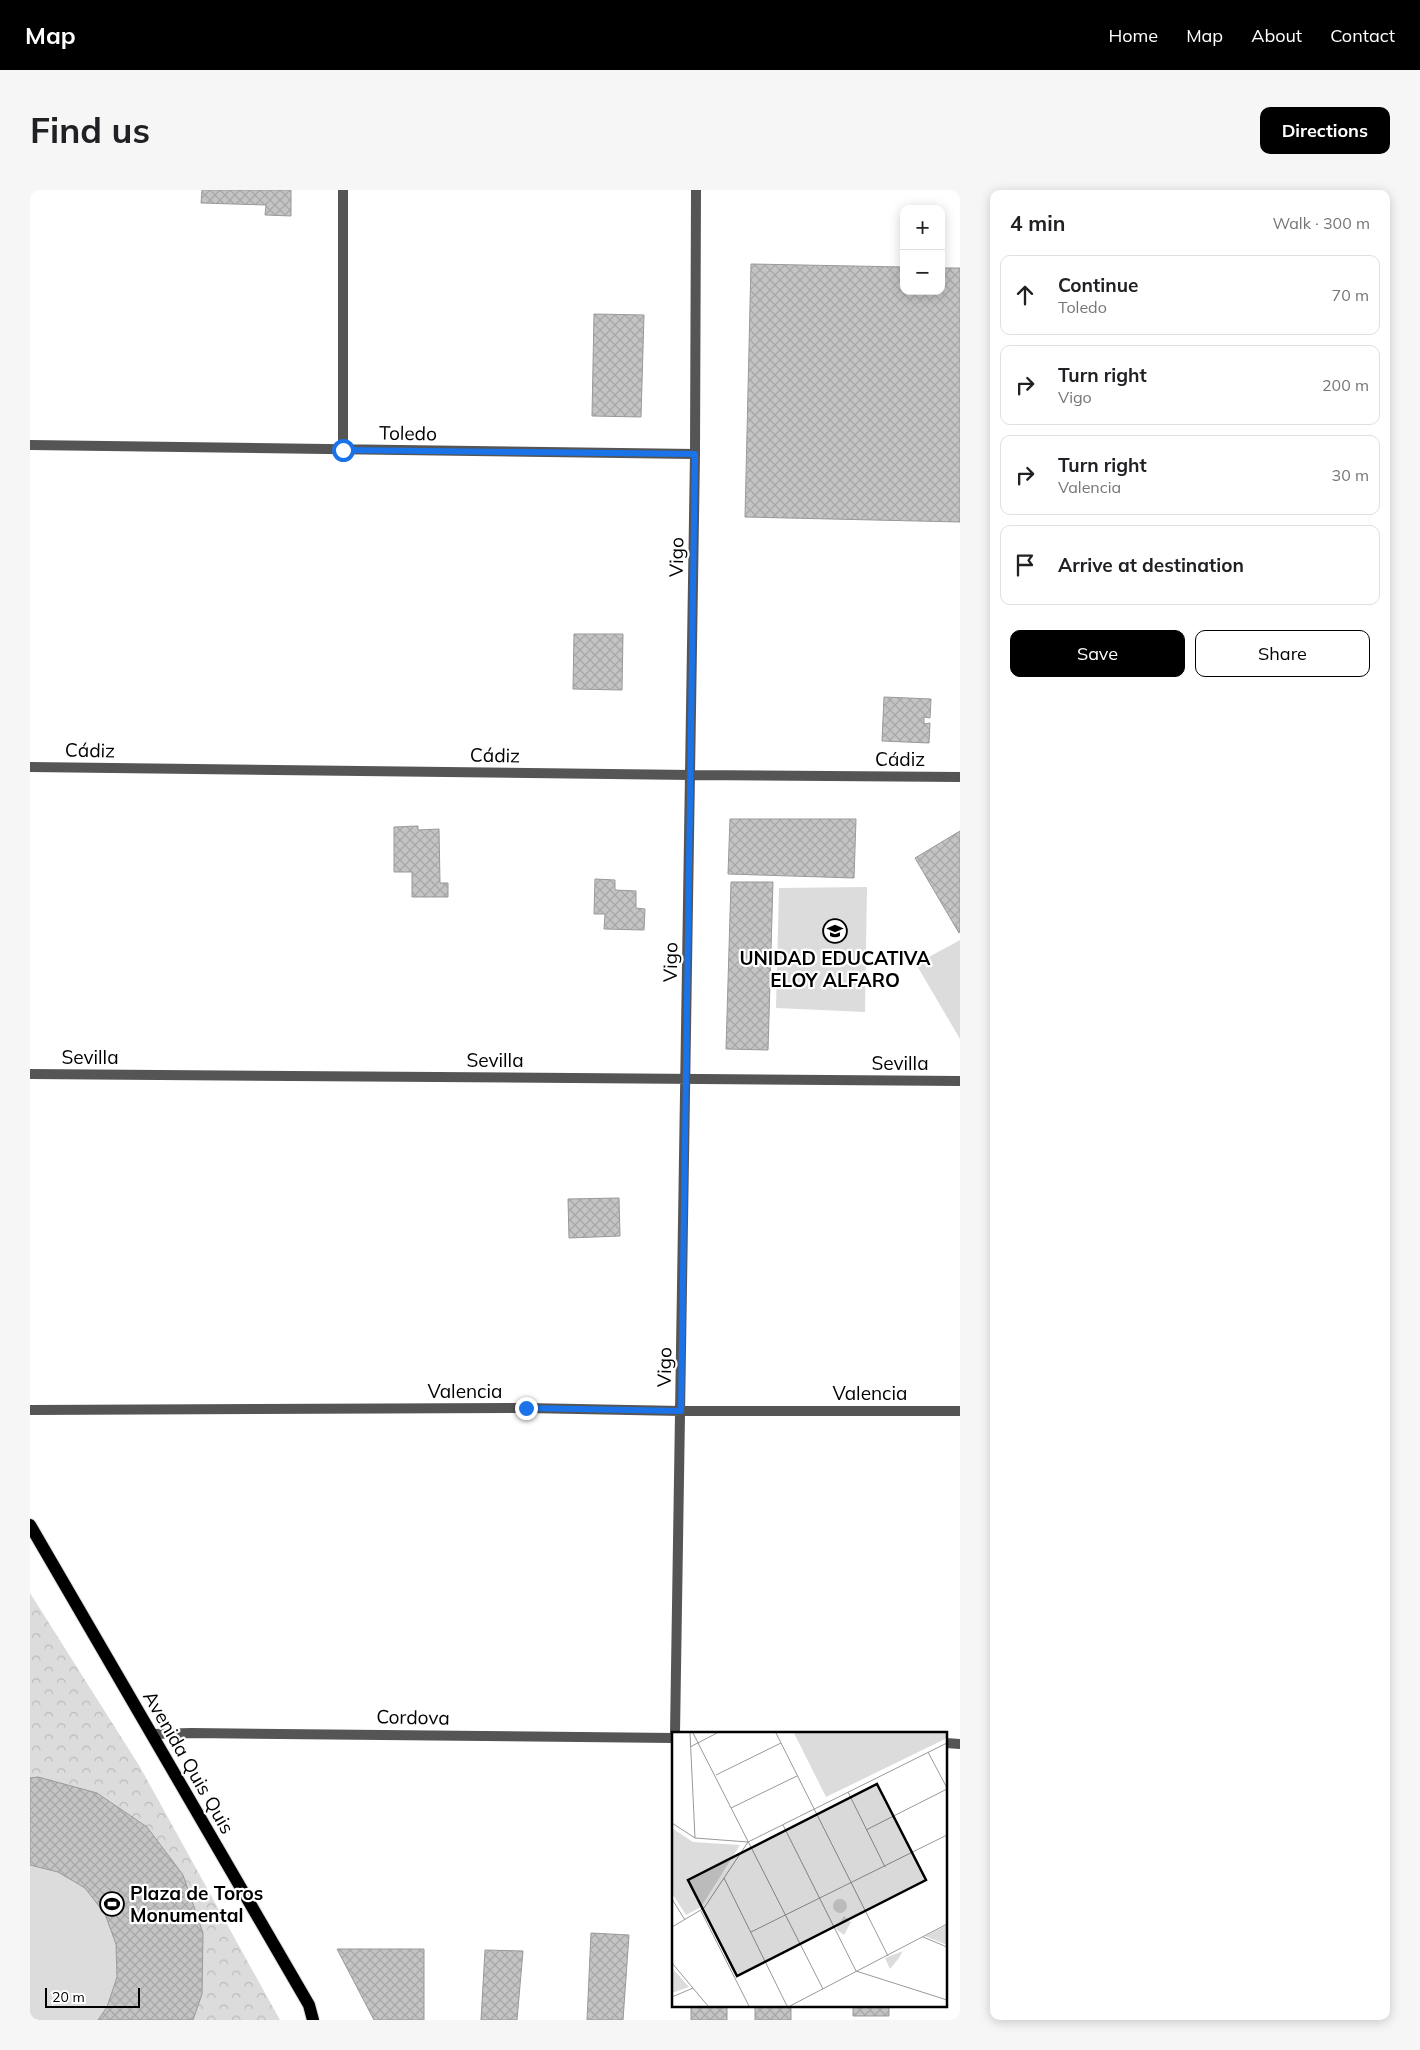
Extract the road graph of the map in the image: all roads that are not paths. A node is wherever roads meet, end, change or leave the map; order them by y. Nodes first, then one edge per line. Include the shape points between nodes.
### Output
1 (343, 190) edge
2 (696, 190) edge
3 (30, 446) edge
4 (343, 450) junction
5 (695, 454) junction
6 (30, 767) edge
7 (691, 775) junction
8 (960, 776) edge
9 (30, 1074) edge
10 (686, 1079) junction
11 (960, 1081) edge
12 (30, 1410) edge
13 (681, 1411) junction
14 (960, 1411) edge
15 (30, 1525) edge
16 (676, 1732) edge
17 (152, 1734) junction
18 (672, 1738) edge
19 (313, 2020) edge

1 - 4 street
2 - 5 street, Vigo
3 - 4 street, Toledo
4 - 5 street, Toledo
5 - 7 street, Vigo
6 - 7 street, Cádiz
7 - 8 street, Cádiz
7 - 10 street, Vigo
9 - 10 street, Sevilla
10 - 11 street, Sevilla
10 - 13 street, Vigo
12 - 13 street, Valencia via 526,1408
13 - 14 street, Valencia
13 - 16 street, Vigo
15 - 17 main road, Avenida Quis Quis
17 - 18 street, Cordova
17 - 19 main road, Avenida Quis Quis via 309,2005

